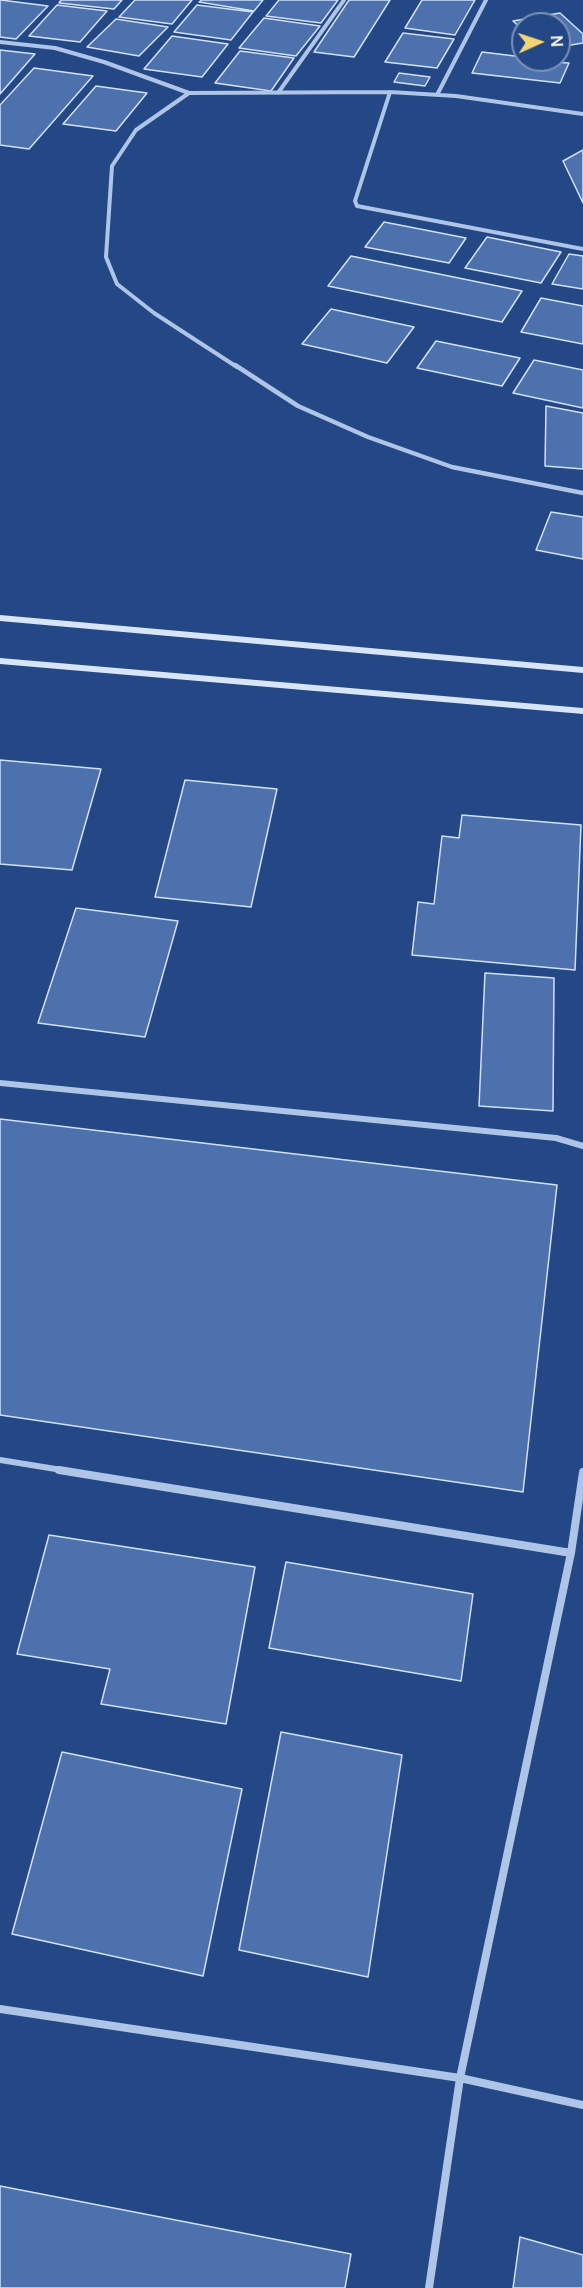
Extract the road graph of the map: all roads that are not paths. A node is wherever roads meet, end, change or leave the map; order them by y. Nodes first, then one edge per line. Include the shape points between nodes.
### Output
1 (344, 0) edge
2 (486, 0) edge
3 (0, 42) edge
4 (390, 92) junction
5 (189, 93) junction
6 (278, 93) junction
7 (437, 95) junction
8 (583, 114) edge
9 (583, 249) edge
10 (583, 493) edge
11 (0, 618) edge
12 (0, 661) edge
13 (583, 670) edge
14 (583, 711) edge
15 (0, 1083) edge
16 (583, 1146) edge
17 (0, 1460) edge
18 (583, 1472) edge
19 (571, 1554) junction
20 (0, 2009) edge
21 (460, 2078) junction
22 (583, 2105) edge
23 (429, 2288) edge

1 - 6 street
2 - 7 street
3 - 5 street via 55,48
4 - 6 street
4 - 7 street
4 - 9 street via 357,207
5 - 6 street
5 - 10 street via 136,130 112,166 106,257 117,284 154,313 298,406 368,437 452,467
7 - 8 street
11 - 13 main road
12 - 14 main road
15 - 16 street via 556,1138
17 - 19 street
18 - 19 street
19 - 21 street
20 - 21 street
21 - 22 street
21 - 23 street

